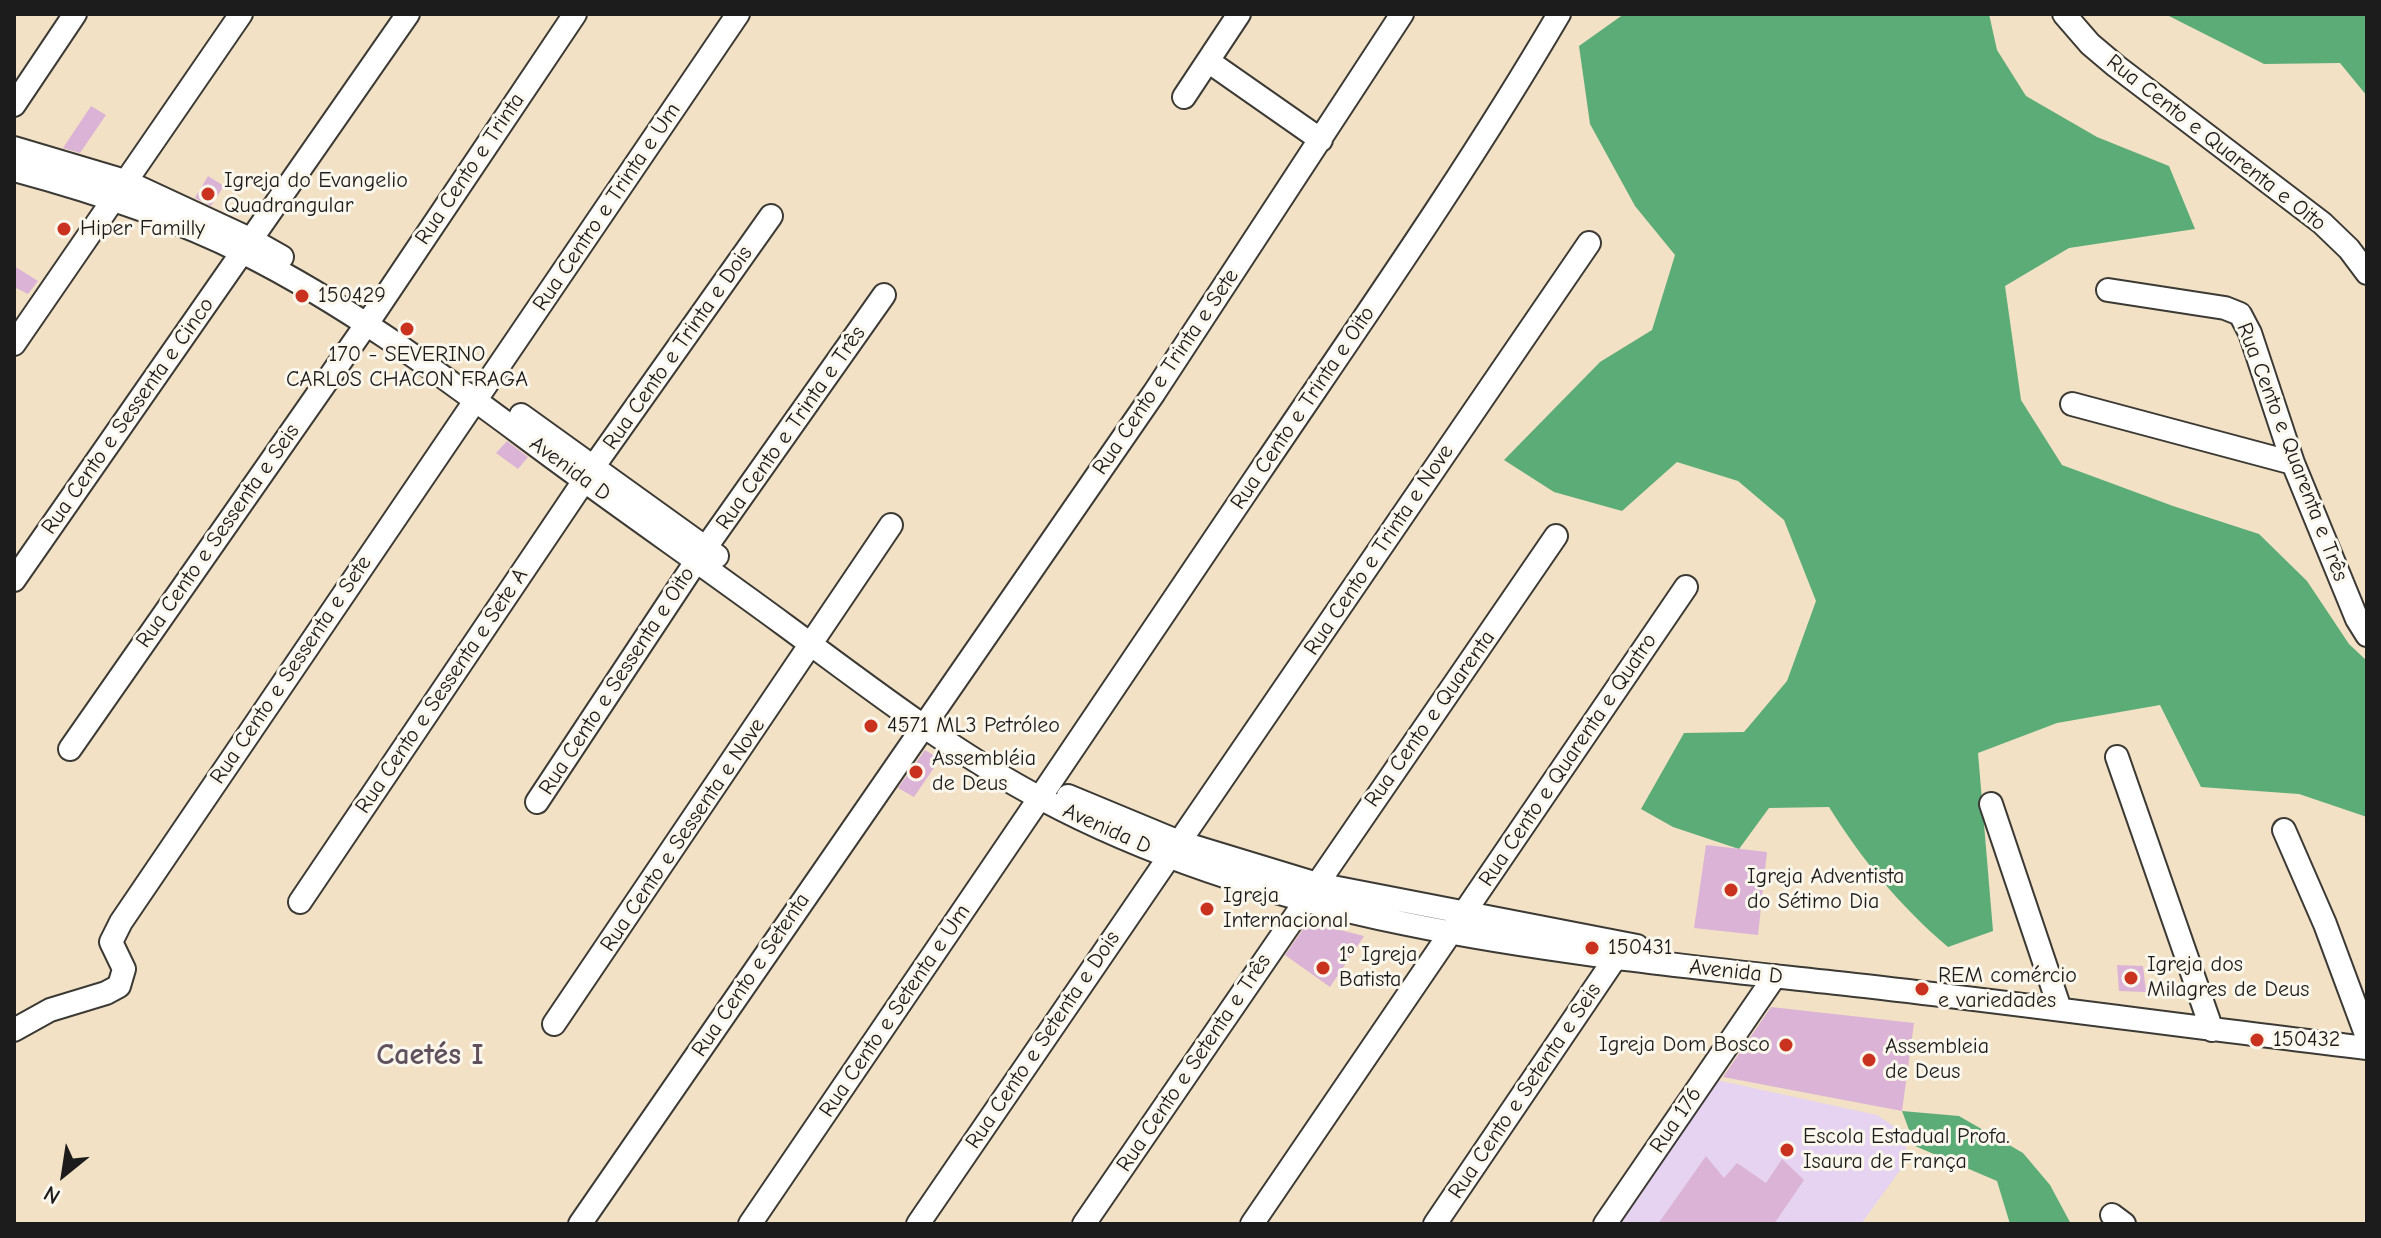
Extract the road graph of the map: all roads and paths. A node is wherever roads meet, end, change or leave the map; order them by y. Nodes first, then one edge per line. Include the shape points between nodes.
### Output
1 (75, 14) edge
2 (241, 14) edge
3 (408, 14) edge
4 (575, 14) edge
5 (738, 14) edge
6 (1239, 14) edge
7 (1402, 14) edge
8 (1559, 14) edge
9 (2064, 14) edge
10 (1208, 61) junction
11 (1184, 97) dead end
12 (14, 105) edge
13 (1321, 140) junction
14 (14, 148) edge
15 (14, 170) edge
16 (120, 190) junction
17 (771, 216) dead end
18 (1589, 243) dead end
19 (247, 246) junction
20 (2367, 273) edge
21 (2108, 290) dead end
22 (884, 295) dead end
23 (370, 318) junction
24 (14, 344) edge
25 (478, 394) junction
26 (2072, 404) dead end
27 (2293, 463) junction
28 (590, 474) junction
29 (891, 525) dead end
30 (1556, 536) dead end
31 (702, 554) junction
32 (14, 580) edge
33 (1686, 587) dead end
34 (2367, 635) edge
35 (816, 640) junction
36 (926, 720) junction
37 (70, 749) dead end
38 (2117, 757) dead end
39 (1044, 793) junction
40 (537, 802) dead end
41 (1991, 804) dead end
42 (2284, 830) dead end
43 (1174, 849) junction
44 (1310, 893) junction
45 (300, 902) dead end
46 (1458, 923) junction
47 (1616, 957) junction
48 (1776, 971) junction
49 (2060, 1009) junction
50 (554, 1024) dead end
51 (14, 1030) edge
52 (2212, 1030) junction
53 (2367, 1037) edge
54 (2367, 1048) edge
55 (580, 1224) edge
56 (750, 1224) edge
57 (918, 1224) edge
58 (1084, 1224) edge
59 (1252, 1224) edge
60 (1435, 1224) edge
61 (1605, 1224) edge

1 - 12 street
2 - 16 street
3 - 19 street, Rua Cento e Sessenta e Cinco
4 - 23 street, Rua Cento e Trinta
5 - 25 street, Rua Centro e Trinta e Um
6 - 10 street
7 - 13 street, Rua Cento e Trinta e Sete
8 - 39 street, Rua Cento e Trinta e Oito via 1355,331
9 - 20 street, Rua Cento e Quarenta e Oito via 2116,66 2322,223
10 - 11 street
10 - 13 street
13 - 36 street, Rua Cento e Trinta e Sete via 1154,393
14 - 16 street, Avenida D
15 - 16 street, Avenida D
16 - 19 street, Avenida D
16 - 24 street
17 - 28 street, Rua Cento e Trinta e Dois
18 - 43 street, Rua Cento e Trinta e Nove
19 - 23 street, Avenida D
19 - 32 street, Rua Cento e Sessenta e Cinco
21 - 27 street, Rua Cento e Quarenta e Três via 2237,312 2250,333
22 - 31 street, Rua Cento e Trinta e Três
23 - 25 street, Avenida D via 413,354
23 - 37 street, Rua Cento e Sessenta e Seis
25 - 28 street, Avenida D
25 - 51 street, Rua Cento e Sessenta e Sete via 130,909 111,942 124,969 119,986 50,1010
26 - 27 street
27 - 34 street, Rua Cento e Quarenta e Três
28 - 31 street, Avenida D
28 - 45 street, Rua Cento e Sessenta e Sete A
29 - 35 street, Rua Cento e Sessenta e Nove
30 - 44 street, Rua Cento e Quarenta
31 - 35 street, Avenida D
31 - 40 street, Rua Cento e Sessenta e Oito
33 - 46 street, Rua Cento e Quarenta e Quatro
35 - 36 street, Avenida D
35 - 50 street, Rua Cento e Sessenta e Nove
36 - 39 street, Avenida D
36 - 55 street, Rua Cento e Setenta
38 - 52 street
39 - 43 street, Avenida D
39 - 56 street, Rua Cento e Setenta e Um
41 - 49 street
42 - 53 street
43 - 44 street, Avenida D
43 - 57 street, Rua Cento e Setenta e Dois
44 - 46 street, Avenida D
44 - 58 street, Rua Cento e Setenta e Três
46 - 47 street, Avenida D
46 - 48 street, Avenida D
46 - 59 street, Rua Cento e Quarenta e Quatro
47 - 48 street, Avenida D
47 - 60 street, Rua Cento e Setenta e Seis
48 - 49 street, Avenida D
48 - 61 street, Rua 176
49 - 52 street, Avenida D
52 - 54 street, Avenida D

